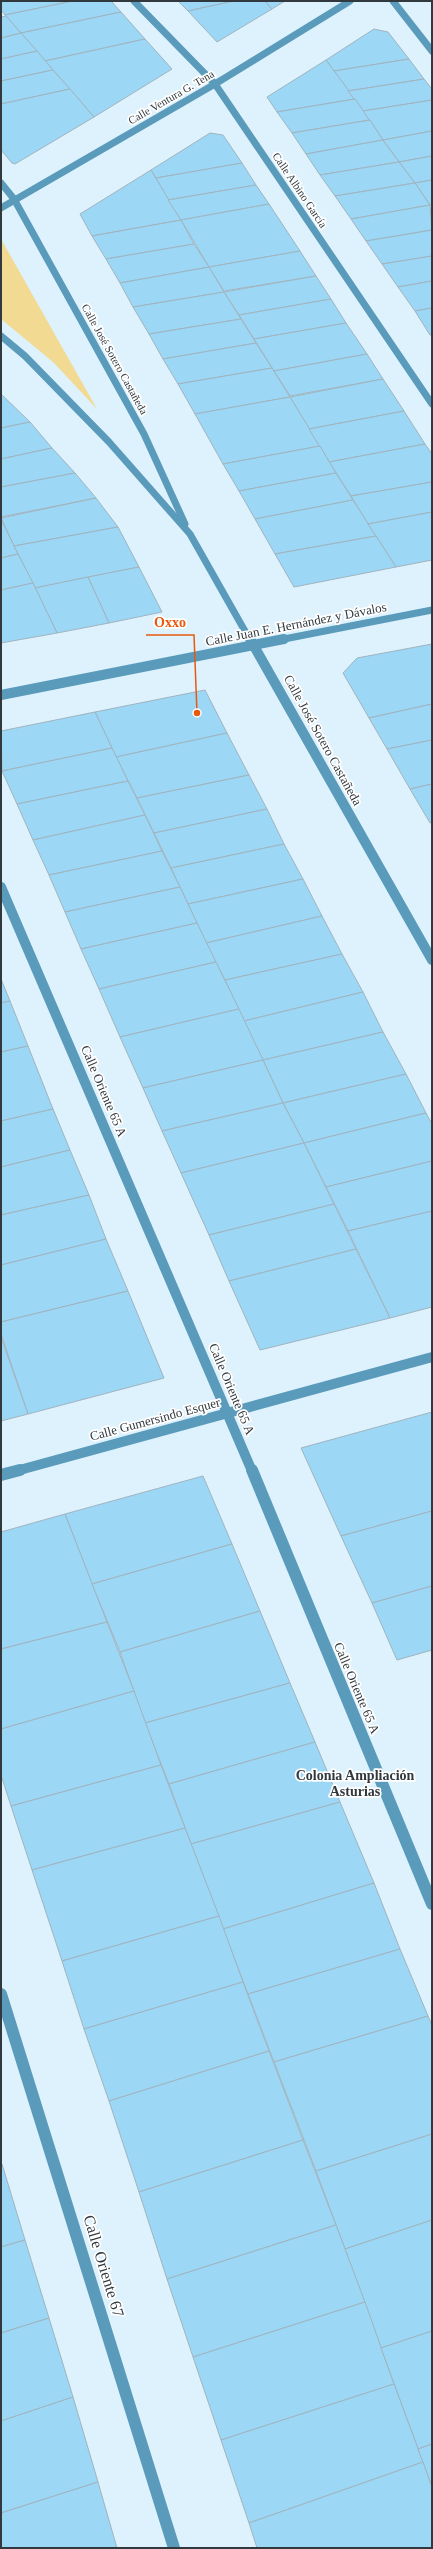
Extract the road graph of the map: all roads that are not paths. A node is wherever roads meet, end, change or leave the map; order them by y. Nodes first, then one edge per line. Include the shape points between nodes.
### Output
1 (134, 1) edge
2 (350, 1) edge
3 (393, 1) edge
4 (432, 51) edge
5 (215, 84) junction
6 (1, 183) edge
7 (14, 199) junction
8 (1, 208) edge
9 (1, 336) edge
10 (432, 404) edge
11 (190, 534) junction
12 (432, 610) edge
13 (254, 646) junction
14 (1, 695) edge
15 (1, 887) edge
16 (432, 960) edge
17 (432, 1357) edge
18 (228, 1413) junction
19 (1, 1475) edge
20 (432, 1904) edge
21 (1, 1994) edge
22 (174, 2548) edge

1 - 5 street, Calle Albino García
2 - 5 street, Calle Ventura G. Tena
3 - 4 street
5 - 7 street, Calle Ventura G. Tena
5 - 10 street, Calle Albino García
6 - 7 street, Calle José Sotero Castañeda
7 - 8 street, Calle Ventura G. Tena
7 - 11 street, Calle José Sotero Castañeda via 144,434
9 - 11 street, Calle José Sotero Castañeda via 25,356 109,442
11 - 13 street, Calle José Sotero Castañeda
12 - 13 street, Calle Juan E. Hernández y Dávalos
13 - 14 street, Calle Juan E. Hernández y Dávalos
13 - 16 street, Calle José Sotero Castañeda
15 - 18 street, Calle Oriente 65 A
17 - 18 street, Calle Gumersindo Esquer
18 - 19 street, Calle Gumersindo Esquer
18 - 20 street, Calle Oriente 65 A
21 - 22 street, Calle Oriente 67

